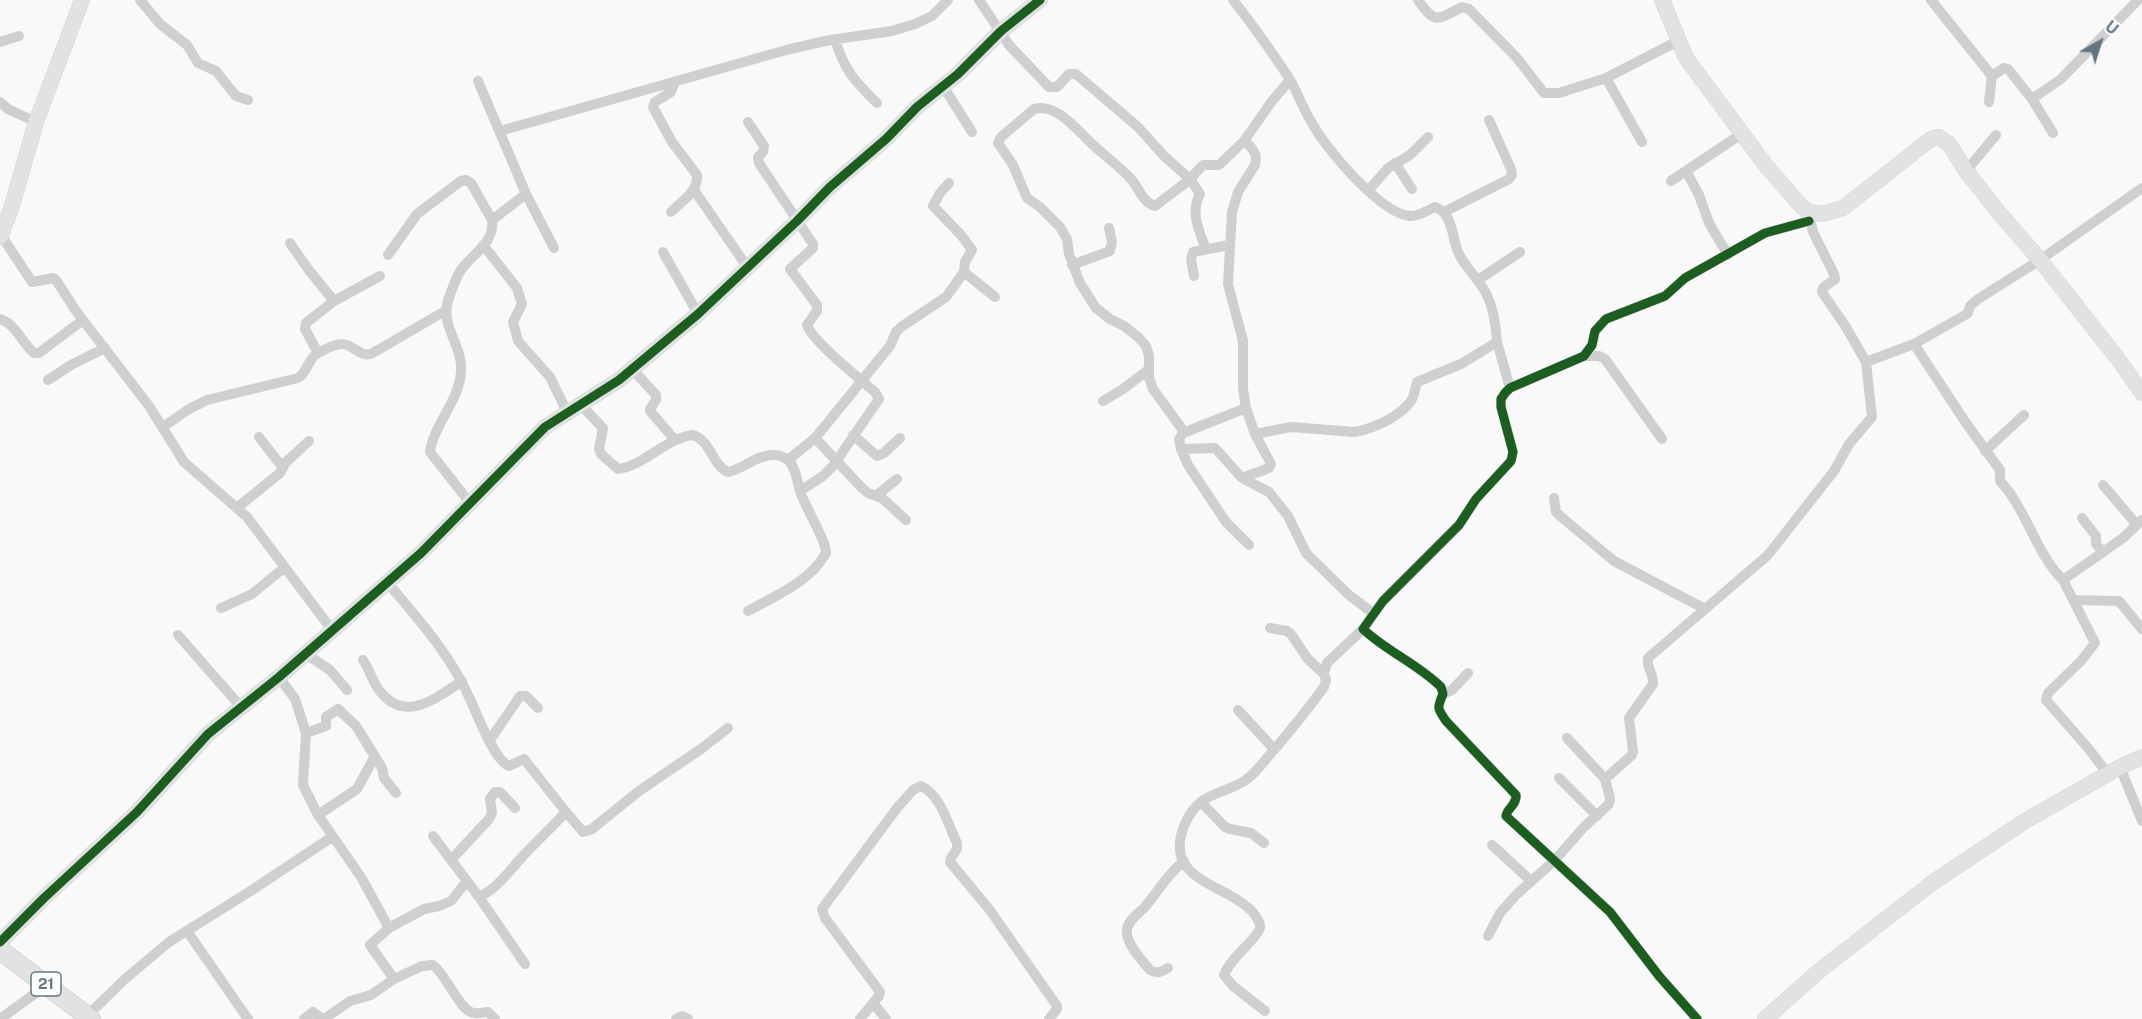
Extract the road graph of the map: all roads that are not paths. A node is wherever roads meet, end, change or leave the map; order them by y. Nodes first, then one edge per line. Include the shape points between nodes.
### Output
1 (82, 0) edge
2 (140, 0) edge
3 (948, 0) edge
4 (980, 0) edge
5 (1040, 0) edge
6 (1418, 0) edge
7 (1662, 0) edge
8 (1931, 0) edge
9 (2138, 0) edge
10 (1236, 1) edge
11 (1001, 31) junction
12 (19, 36) dead end
13 (835, 39) junction
14 (1678, 41) junction
15 (0, 42) edge
16 (1992, 76) junction
17 (1606, 78) junction
18 (1290, 80) junction
19 (478, 81) dead end
20 (675, 82) junction
21 (943, 86) junction
22 (2032, 99) junction
23 (248, 100) dead end
24 (0, 102) edge
25 (1989, 102) dead end
26 (877, 103) dead end
27 (1489, 120) dead end
28 (36, 122) junction
29 (748, 122) dead end
30 (500, 131) junction
31 (972, 132) dead end
32 (1743, 133) junction
33 (2053, 133) dead end
34 (1996, 135) dead end
35 (1428, 137) dead end
36 (1244, 141) junction
37 (1642, 142) dead end
38 (1395, 163) junction
39 (1686, 171) junction
40 (1966, 171) junction
41 (1190, 180) junction
42 (1671, 181) dead end
43 (949, 183) dead end
44 (2142, 188) edge
45 (1412, 189) dead end
46 (694, 190) junction
47 (1368, 191) junction
48 (526, 194) junction
49 (671, 212) dead end
50 (1444, 212) junction
51 (1809, 216) junction
52 (492, 220) junction
53 (797, 220) junction
54 (1109, 228) dead end
55 (1, 232) edge
56 (290, 243) dead end
57 (1229, 245) junction
58 (484, 246) junction
59 (554, 248) dead end
60 (1206, 249) junction
61 (663, 252) dead end
62 (1520, 252) dead end
63 (388, 255) dead end
64 (1728, 255) junction
65 (2040, 260) junction
66 (1072, 265) junction
67 (748, 268) junction
68 (964, 273) junction
69 (380, 276) dead end
70 (1194, 276) dead end
71 (1478, 280) junction
72 (995, 297) dead end
73 (334, 301) junction
74 (445, 310) junction
75 (698, 314) junction
76 (0, 319) edge
77 (83, 320) junction
78 (1497, 342) junction
79 (1914, 344) junction
80 (105, 348) junction
81 (318, 353) junction
82 (1584, 356) junction
83 (1866, 362) junction
84 (1148, 369) junction
85 (633, 370) junction
86 (48, 380) dead end
87 (861, 381) junction
88 (1510, 388) junction
89 (2142, 393) edge
90 (1103, 401) dead end
91 (573, 408) junction
92 (1246, 408) junction
93 (2024, 415) dead end
94 (162, 425) junction
95 (1183, 433) junction
96 (1255, 434) junction
97 (853, 435) junction
98 (259, 437) dead end
99 (814, 438) junction
100 (900, 438) dead end
101 (675, 440) junction
102 (1662, 440) dead end
103 (309, 441) dead end
104 (1181, 449) junction
105 (1985, 451) junction
106 (788, 460) junction
107 (837, 462) junction
108 (283, 468) junction
109 (1242, 478) junction
110 (897, 479) dead end
111 (2103, 485) dead end
112 (800, 491) junction
113 (878, 495) junction
114 (1554, 498) dead end
115 (470, 503) junction
116 (238, 507) junction
117 (2082, 518) dead end
118 (906, 520) dead end
119 (2140, 523) edge
120 (1249, 545) dead end
121 (2103, 552) junction
122 (285, 567) junction
123 (2063, 580) junction
124 (387, 582) junction
125 (2073, 600) junction
126 (221, 608) dead end
127 (1705, 609) junction
128 (748, 611) dead end
129 (1374, 614) junction
130 (1270, 628) dead end
131 (1363, 629) junction
132 (2142, 629) edge
133 (332, 630) junction
134 (178, 635) dead end
135 (306, 654) junction
136 (363, 660) dead end
137 (1468, 673) dead end
138 (1324, 674) junction
139 (279, 677) junction
140 (462, 681) junction
141 (346, 690) dead end
142 (1443, 694) junction
143 (241, 707) junction
144 (538, 708) dead end
145 (1238, 710) dead end
146 (728, 728) dead end
147 (306, 733) junction
148 (1567, 738) dead end
149 (490, 740) junction
150 (1274, 749) junction
151 (375, 756) junction
152 (2142, 757) edge
153 (2114, 770) junction
154 (1559, 778) dead end
155 (1605, 779) junction
156 (396, 793) dead end
157 (1202, 802) junction
158 (515, 808) dead end
159 (566, 812) junction
160 (318, 815) junction
161 (1597, 816) junction
162 (2142, 821) edge
163 (433, 836) dead end
164 (332, 837) junction
165 (1264, 843) dead end
166 (1492, 845) dead end
167 (451, 860) junction
168 (1184, 861) junction
169 (1554, 861) junction
170 (1530, 880) junction
171 (466, 881) junction
172 (479, 897) junction
173 (389, 928) junction
174 (187, 931) junction
175 (1488, 936) dead end
176 (0, 942) edge
177 (0, 950) edge
178 (525, 964) dead end
179 (1168, 968) dead end
180 (394, 979) junction
181 (47, 985) junction
182 (873, 1003) junction
183 (1264, 1011) dead end
184 (89, 1017) edge
185 (0, 1019) edge
186 (248, 1019) edge
187 (304, 1019) edge
188 (323, 1019) edge
189 (495, 1019) edge
190 (676, 1019) edge
191 (688, 1019) edge
192 (860, 1019) edge
193 (886, 1019) edge
194 (1049, 1019) edge
195 (1697, 1019) edge
196 (1765, 1019) edge

1 - 28 street
2 - 23 street via 160,24 187,45 198,63 216,71 236,96
3 - 13 street via 926,20
4 - 11 street
5 - 11 street
6 - 17 street via 1428,15 1439,19 1462,8 1469,9 1511,51 1544,93 1559,93
7 - 14 street
8 - 16 street
9 - 22 street via 2067,74
10 - 18 street
11 - 21 street
11 - 41 street via 1048,87 1057,87 1069,74 1076,74 1138,127
12 - 15 street
13 - 20 street
13 - 26 street via 852,78
14 - 17 street
14 - 32 street via 1686,58
16 - 22 street via 2006,68
16 - 25 street
17 - 37 street
18 - 36 street
18 - 47 street via 1318,134
19 - 30 street
20 - 30 street
20 - 46 street via 671,92 653,107 697,176
21 - 31 street
21 - 53 street
22 - 33 street
24 - 28 street
27 - 50 street via 1512,176
28 - 55 street
29 - 53 street via 764,146 759,163
30 - 48 street
32 - 39 street
32 - 51 street
34 - 40 street
35 - 38 street
36 - 41 street via 1219,165 1203,165
36 - 57 street via 1257,159 1233,201
38 - 45 street
38 - 47 street
39 - 42 street
39 - 64 street
40 - 51 street via 1949,144 1939,137 1933,138 1843,208
40 - 65 street
41 - 60 street via 1200,194 1196,222
41 - 66 street via 1162,202 1150,205 1131,179 1065,118 1042,108 1034,109 1001,137 998,145 1013,165 1027,198 1060,227 1067,239
43 - 68 street via 933,206 972,250
44 - 65 street
46 - 49 street
46 - 67 street
47 - 50 street via 1381,203 1407,216 1435,207
48 - 52 street
48 - 59 street
50 - 71 street via 1458,253
51 - 64 street via 1765,233
51 - 83 street via 1834,274 1822,292
52 - 58 street
52 - 63 street via 471,183 460,182 417,214
53 - 67 street
53 - 87 street via 814,246 790,269 817,305 808,329
54 - 66 street via 1110,251
55 - 77 street via 32,282 54,278
56 - 73 street
57 - 60 street
57 - 92 street via 1228,284 1243,341
58 - 74 street via 461,270
58 - 91 street via 520,294 522,304 513,325 518,341
60 - 70 street via 1191,254
61 - 75 street
62 - 71 street
64 - 82 street via 1685,278 1665,296 1599,323
65 - 79 street via 1978,299 1968,313
65 - 89 street
66 - 84 street via 1096,308 1146,346
67 - 75 street
68 - 72 street
68 - 87 street via 946,297 896,332 894,341
69 - 73 street
71 - 78 street via 1492,308
73 - 81 street via 305,326
74 - 81 street via 371,354 341,344
74 - 115 street via 459,354 461,377 430,452
75 - 85 street
76 - 77 street via 12,327 34,354
77 - 80 street
78 - 88 street
78 - 96 street via 1461,364 1417,382 1411,401 1402,410 1366,430 1291,427
79 - 83 street
79 - 105 street
80 - 86 street
80 - 94 street
81 - 94 street via 298,378 207,400
82 - 88 street
82 - 102 street via 1605,359
83 - 127 street via 1872,412 1868,423 1768,555
84 - 90 street
84 - 95 street via 1153,388
85 - 91 street
85 - 101 street via 656,395 650,411
87 - 97 street via 879,399
87 - 99 street
88 - 129 street via 1501,399 1501,407 1513,452 1510,461 1459,525
91 - 101 street via 603,428 599,449 618,469
91 - 115 street via 545,427
92 - 95 street
92 - 96 street
93 - 105 street
94 - 116 street via 184,462
95 - 104 street via 1179,439
96 - 109 street via 1272,464
97 - 100 street via 878,456
97 - 107 street
98 - 108 street
99 - 106 street
99 - 107 street
101 - 106 street via 698,436 728,472 763,457 775,455
103 - 108 street
104 - 109 street via 1215,448
104 - 120 street via 1219,513
105 - 123 street via 2000,470 2000,481
106 - 112 street
107 - 112 street
107 - 113 street via 868,493
108 - 116 street
109 - 129 street via 1269,492 1288,516 1306,553
110 - 113 street
111 - 119 street
112 - 128 street via 826,554 792,587
113 - 118 street
114 - 127 street via 1556,512 1605,554
115 - 124 street
116 - 122 street
117 - 121 street
119 - 121 street
121 - 123 street
122 - 126 street via 252,594
122 - 133 street
123 - 125 street
124 - 133 street
124 - 140 street via 443,650
125 - 132 street via 2119,601
125 - 153 street via 2095,643 2048,693 2046,700 2088,748
127 - 155 street via 1648,658 1653,684 1629,718 1634,751
129 - 131 street
130 - 138 street via 1291,634
131 - 138 street via 1328,663
131 - 142 street via 1436,682
133 - 135 street
134 - 143 street
135 - 139 street
135 - 141 street via 330,670
136 - 140 street via 384,696 405,708 423,704
137 - 142 street
138 - 150 street via 1324,687
139 - 143 street
139 - 147 street via 295,699
140 - 149 street
142 - 169 street via 1438,710 1516,795 1506,816
143 - 176 street via 208,734 137,812
144 - 149 street via 526,696 520,696
145 - 150 street
146 - 159 street via 592,829 583,832
147 - 151 street via 326,726 326,717 338,709 356,726
147 - 160 street via 303,785
148 - 155 street
149 - 159 street via 507,765 522,758 527,760
150 - 157 street via 1250,777
151 - 156 street via 384,778
151 - 160 street via 361,784
152 - 153 street
153 - 162 street
153 - 196 street via 2025,821 1932,883 1819,971
154 - 161 street
155 - 161 street via 1611,801
157 - 165 street via 1225,827 1251,833
157 - 168 street via 1188,818 1180,841
158 - 167 street via 503,794 495,792 489,801 489,819
159 - 172 street via 502,881
160 - 164 street
161 - 169 street
163 - 167 street
164 - 173 street via 361,877
164 - 174 street
166 - 170 street
167 - 171 street
168 - 179 street via 1127,929 1133,947 1150,970
168 - 183 street via 1199,880 1232,895 1257,918 1258,930 1224,975
169 - 170 street
169 - 195 street via 1610,912
170 - 175 street via 1500,913
171 - 172 street
171 - 173 street via 451,901 424,909
172 - 178 street
173 - 180 street via 370,945
174 - 184 street via 137,968
174 - 186 street
177 - 181 highway, 21
180 - 188 street
180 - 189 street via 433,965 466,1010 488,1012
181 - 184 highway, 21
181 - 185 street
182 - 192 street
182 - 193 street
182 - 194 street via 879,996 878,988 822,909 897,808 921,786 940,806 957,843 950,862 989,909 1057,1006
187 - 188 street via 313,1012
190 - 191 street

